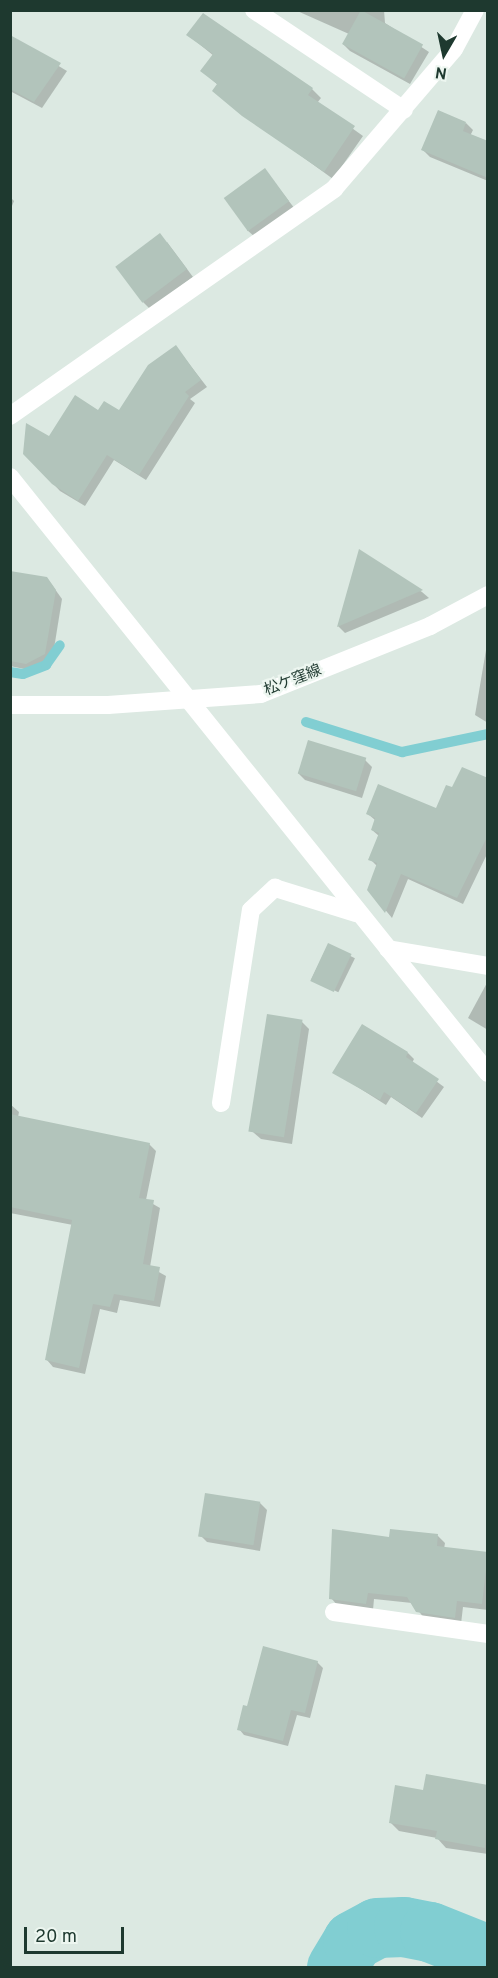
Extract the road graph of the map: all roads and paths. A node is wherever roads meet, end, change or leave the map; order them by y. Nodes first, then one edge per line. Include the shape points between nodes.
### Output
1 (254, 10) edge
2 (475, 10) edge
3 (404, 110) junction
4 (10, 416) edge
5 (10, 477) edge
6 (488, 595) edge
7 (185, 698) junction
8 (10, 705) edge
9 (356, 913) junction
10 (388, 949) junction
11 (488, 966) edge
12 (488, 1073) edge
13 (221, 1103) dead end
14 (334, 1612) dead end
15 (488, 1634) edge

1 - 3 street
2 - 3 street via 454,49
3 - 4 street via 334,189
5 - 7 street
6 - 7 street, 松ケ窪線 via 430,626 261,694
7 - 8 street, 松ケ窪線 via 68,706
7 - 9 street via 278,808
9 - 10 street
9 - 13 street via 275,888 251,910
10 - 11 street
10 - 12 street
14 - 15 street

